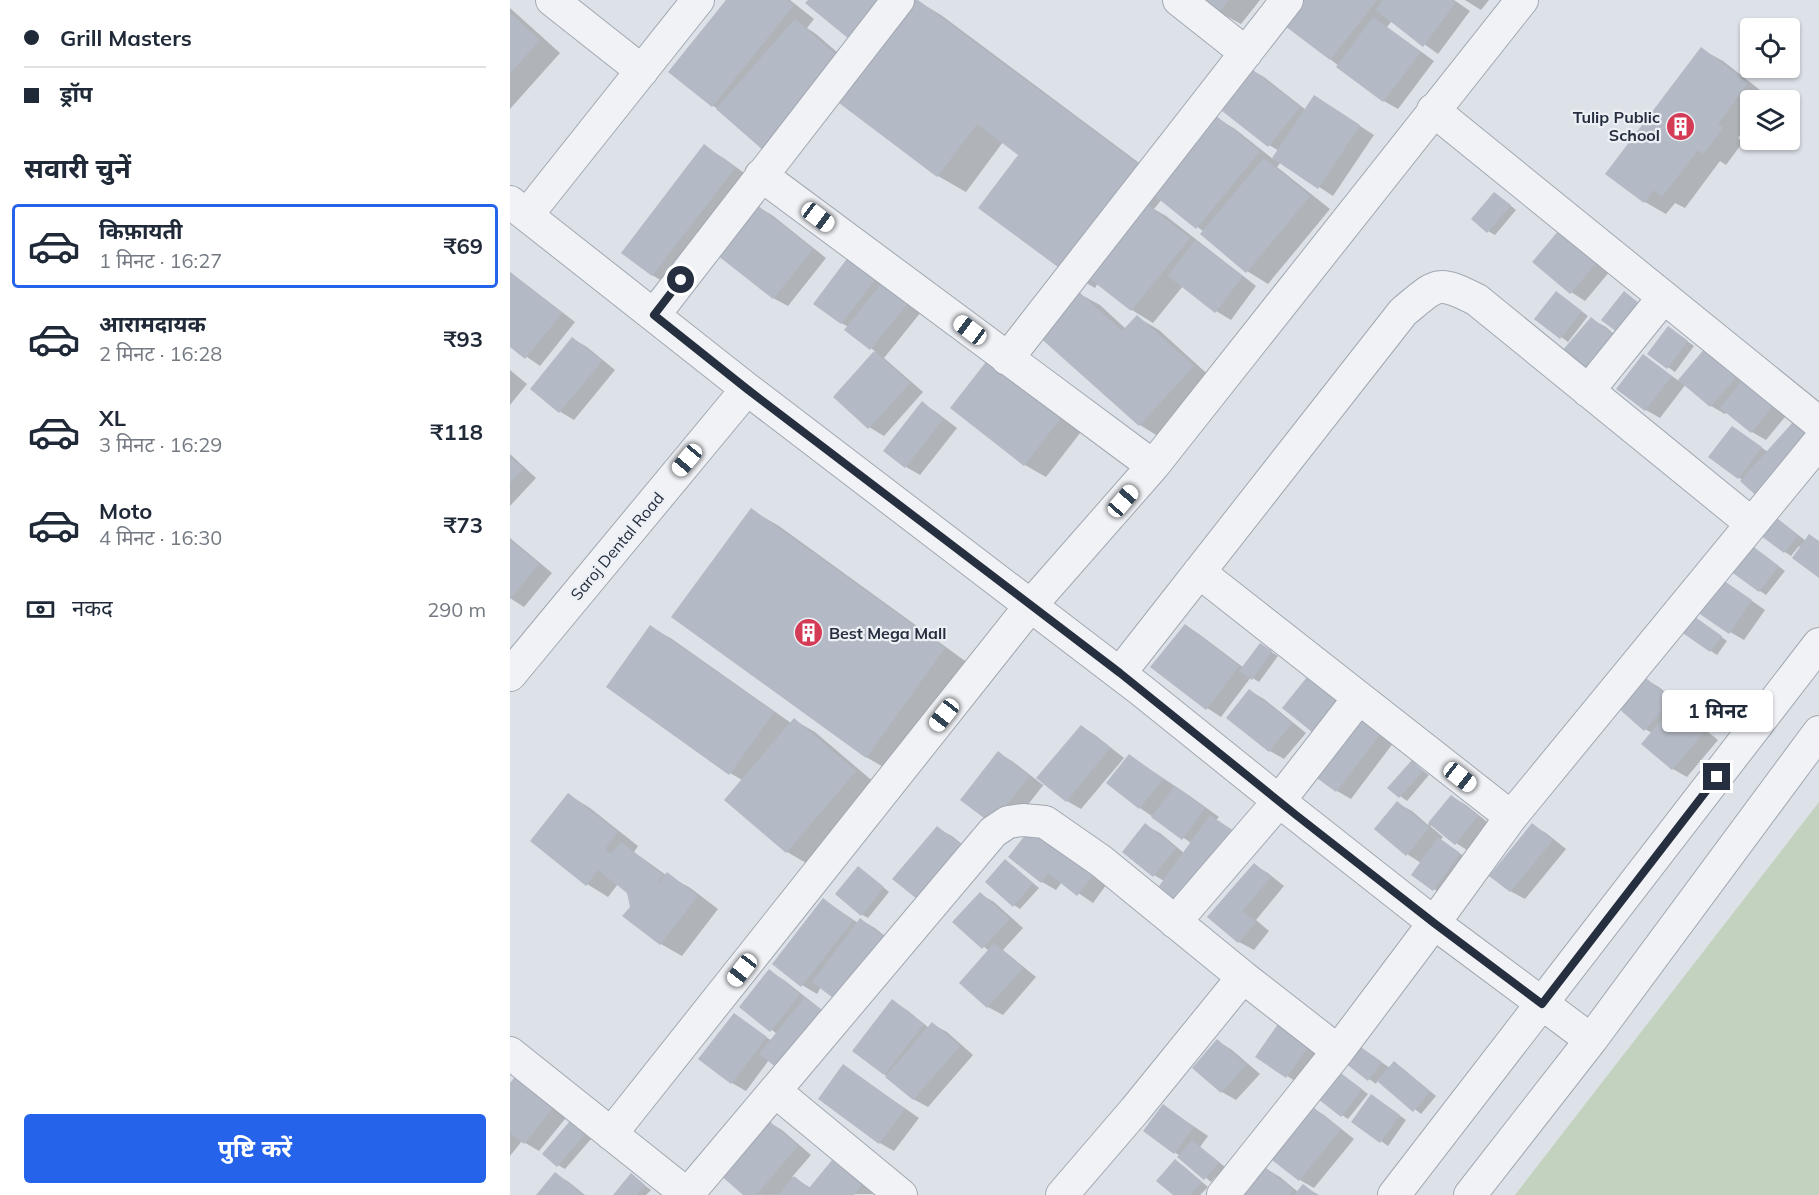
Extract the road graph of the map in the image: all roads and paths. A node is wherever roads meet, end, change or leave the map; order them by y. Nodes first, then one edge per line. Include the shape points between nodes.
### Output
1 (552, 0) edge
2 (698, 0) edge
3 (898, 0) edge
4 (1179, 0) edge
5 (1287, 0) edge
6 (1522, 0) edge
7 (1246, 53) junction
8 (642, 71) junction
9 (1433, 110) junction
10 (761, 175) junction
11 (519, 208) edge
12 (1663, 298) junction
13 (654, 315) junction
14 (1007, 359) junction
15 (747, 389) junction
16 (1588, 391) junction
17 (1819, 423) edge
18 (1819, 442) edge
19 (1153, 466) junction
20 (1752, 524) junction
21 (1199, 572) junction
22 (1031, 605) junction
23 (1819, 644) edge
24 (1120, 673) junction
25 (510, 675) edge
26 (1359, 698) junction
27 (1819, 732) edge
28 (1279, 801) junction
29 (1511, 817) junction
30 (1175, 922) junction
31 (1434, 923) junction
32 (1243, 977) junction
33 (1542, 1004) junction
34 (1591, 1040) junction
35 (1338, 1050) junction
36 (512, 1057) edge
37 (775, 1091) junction
38 (612, 1134) junction
39 (687, 1195) edge
40 (901, 1195) edge
41 (1062, 1195) edge
42 (1223, 1195) edge
43 (1394, 1195) edge
44 (1470, 1195) edge

1 - 8 street
2 - 8 street
3 - 10 street
4 - 7 street
5 - 7 street
6 - 9 street
7 - 14 street
8 - 11 street
9 - 12 street
9 - 19 street
10 - 13 street
10 - 14 street
11 - 13 street
12 - 16 street
12 - 17 street
13 - 15 street
14 - 19 street
15 - 22 street
15 - 25 street, Saroj Dental Road
16 - 20 street
16 - 21 street via 1477,300 1452,288 1433,288 1403,312
18 - 20 street
19 - 22 street
20 - 29 street
21 - 24 street
21 - 26 street
22 - 24 street
22 - 38 street
23 - 33 street
24 - 28 street
26 - 28 street
26 - 29 street
27 - 34 street
28 - 30 street
28 - 31 street
29 - 31 street
30 - 32 street
30 - 37 street via 1101,861 1045,822 1008,822 993,832
31 - 33 street
31 - 35 street
32 - 35 street
32 - 41 street
33 - 34 street
33 - 43 street
34 - 44 street
35 - 42 street
36 - 38 street
37 - 39 street
37 - 40 street
38 - 39 street

